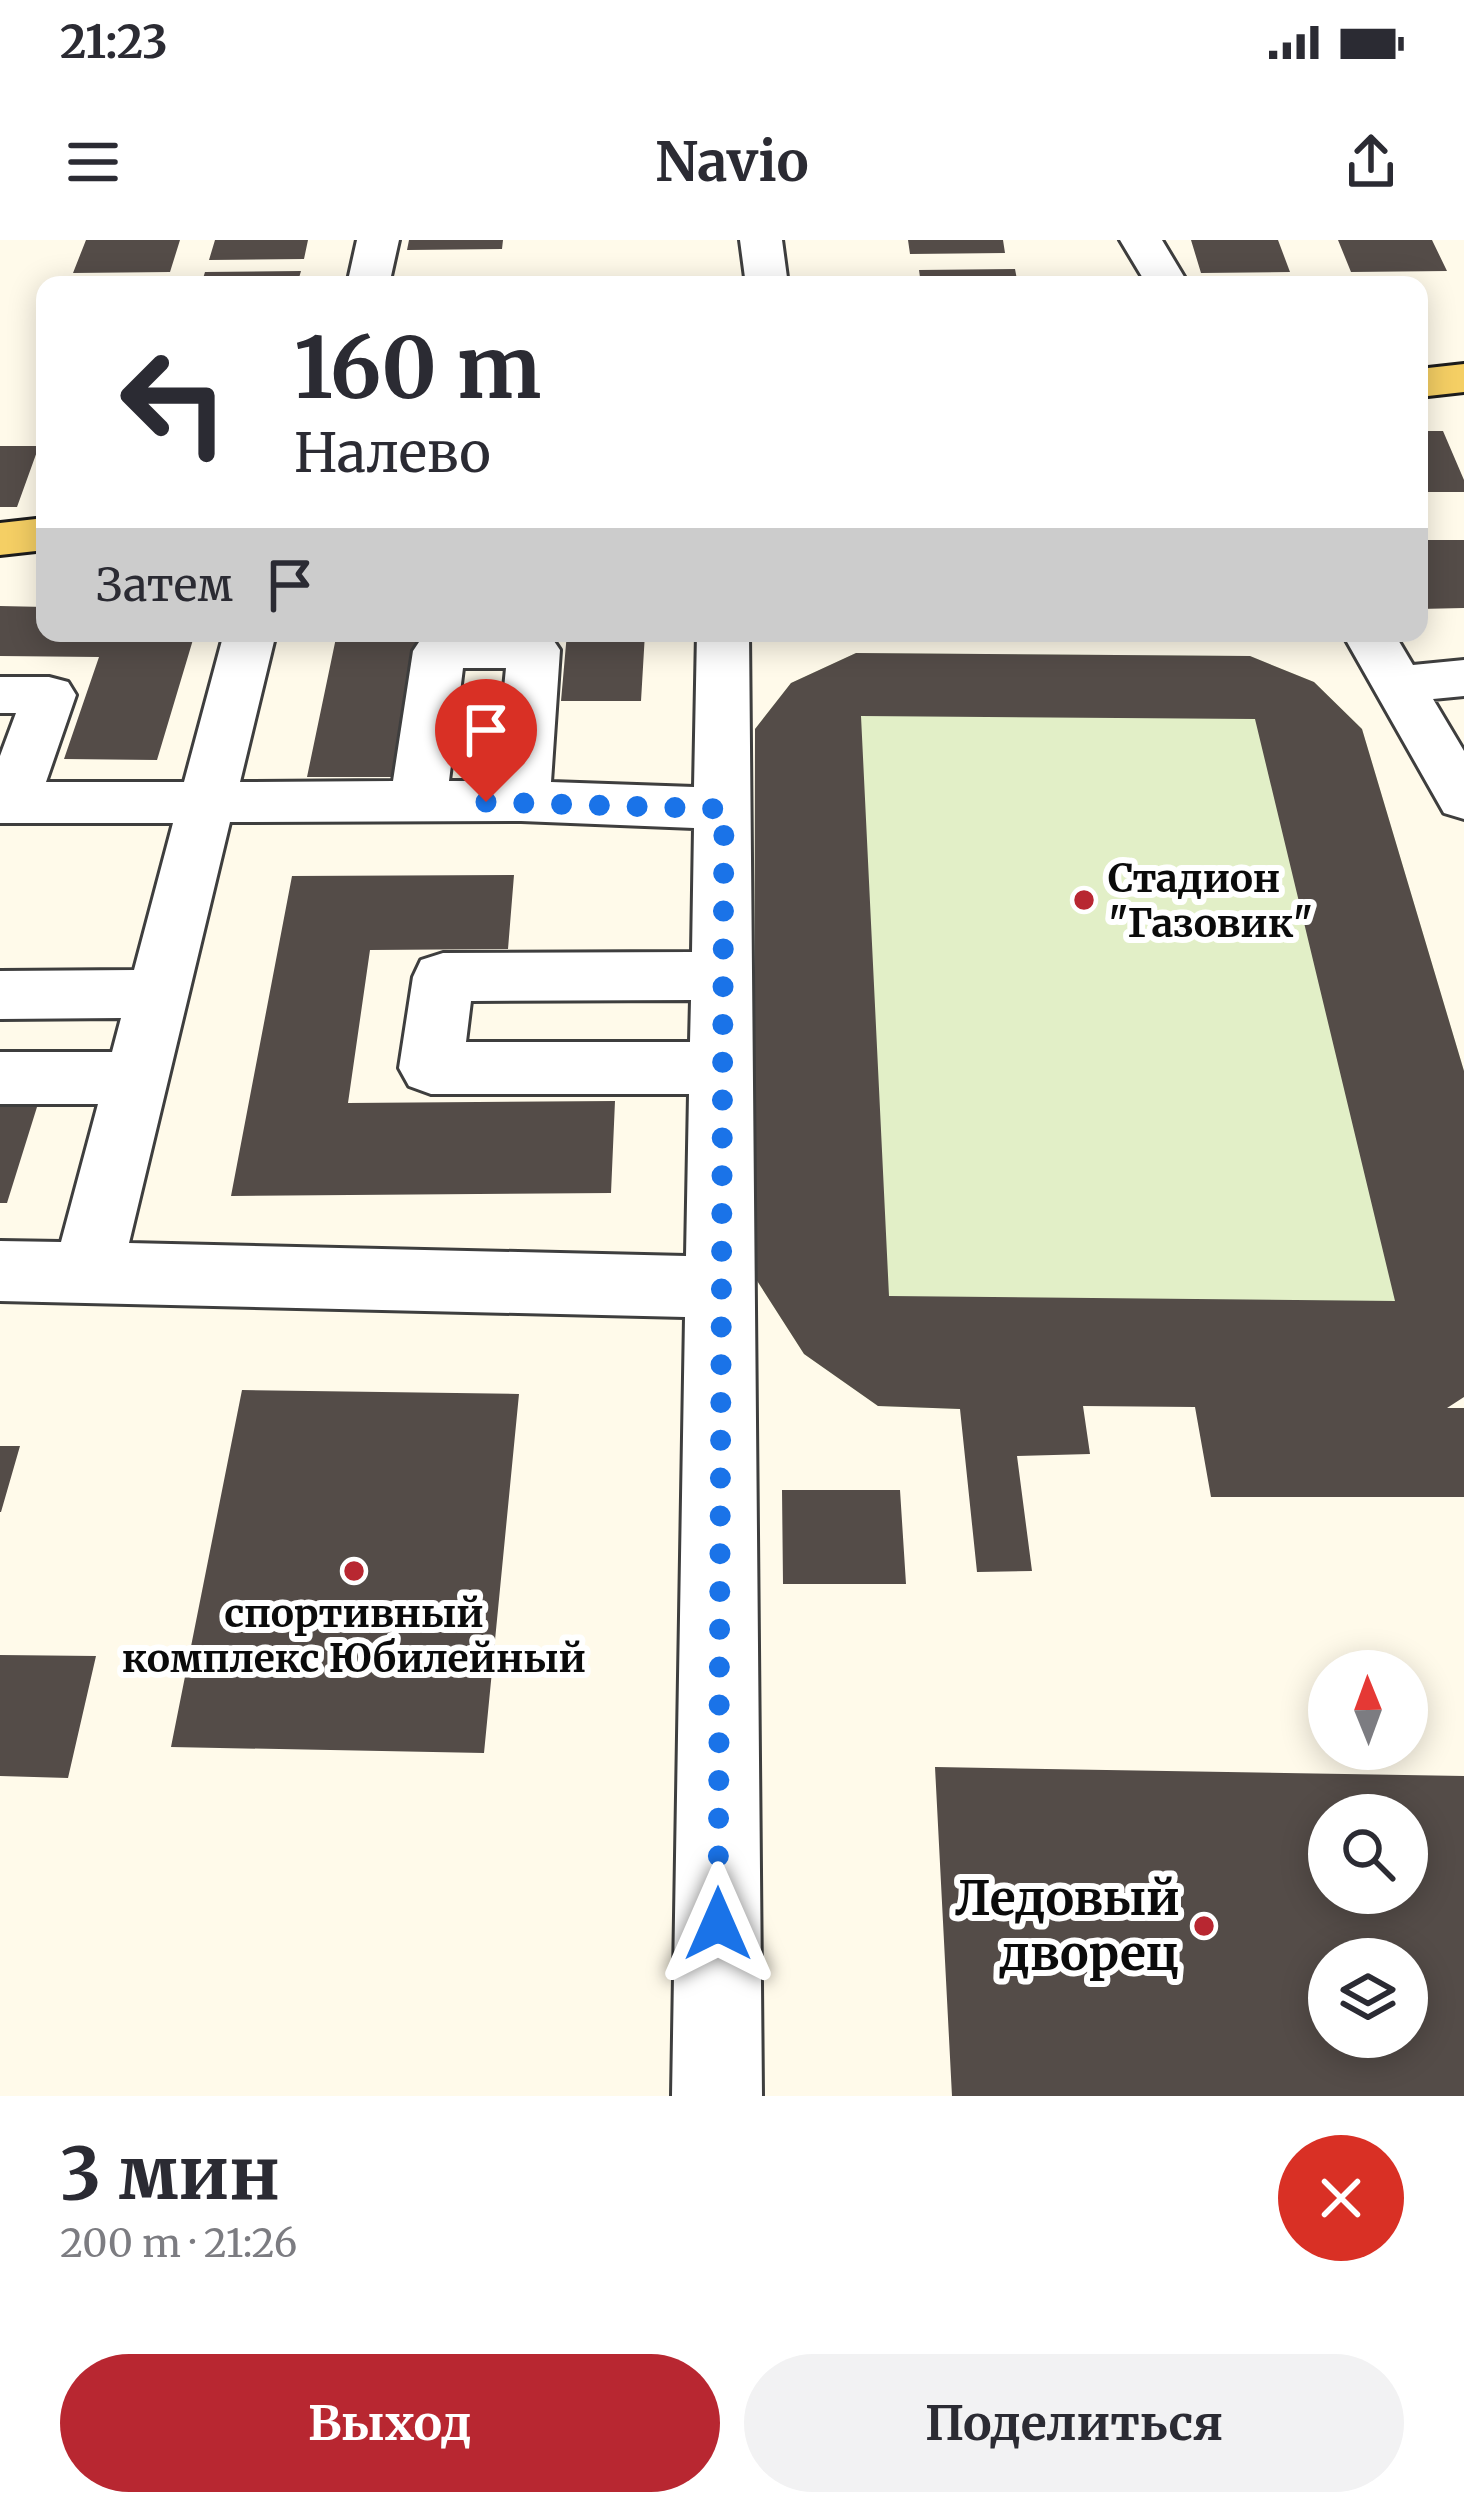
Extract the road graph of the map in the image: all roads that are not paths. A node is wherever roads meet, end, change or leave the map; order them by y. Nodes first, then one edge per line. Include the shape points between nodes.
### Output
1 (379, 240) edge
2 (760, 240) edge
3 (1141, 240) edge
4 (370, 276) edge
5 (766, 276) edge
6 (1163, 276) edge
7 (1464, 378) edge
8 (1428, 382) edge
9 (36, 535) edge
10 (0, 538) edge
11 (248, 642) edge
12 (723, 642) edge
13 (1373, 642) edge
14 (1464, 678) edge
15 (1398, 685) junction
16 (0, 695) edge
17 (1464, 800) edge
18 (520, 801) junction
19 (418, 802) junction
20 (6, 803) edge
21 (207, 803) junction
22 (724, 809) junction
23 (723, 976) junction
24 (158, 994) junction
25 (0, 995) edge
26 (722, 1068) junction
27 (0, 1078) edge
28 (137, 1078) junction
29 (0, 1271) edge
30 (88, 1271) junction
31 (719, 1287) junction
32 (717, 2096) edge

1 - 4 street
2 - 5 street
3 - 6 street
7 - 8 main road
9 - 10 main road
11 - 21 street
12 - 22 street
13 - 15 street
14 - 15 street
15 - 17 street
16 - 20 street via 49,694
18 - 19 street
18 - 19 street via 533,650 440,651
18 - 22 street
19 - 21 street
20 - 21 street
21 - 24 street
22 - 23 street
23 - 26 street
23 - 26 street via 442,977 431,1068
24 - 25 street
24 - 28 street
26 - 31 street
27 - 28 street
28 - 30 street
29 - 30 street
30 - 31 street
31 - 32 street

